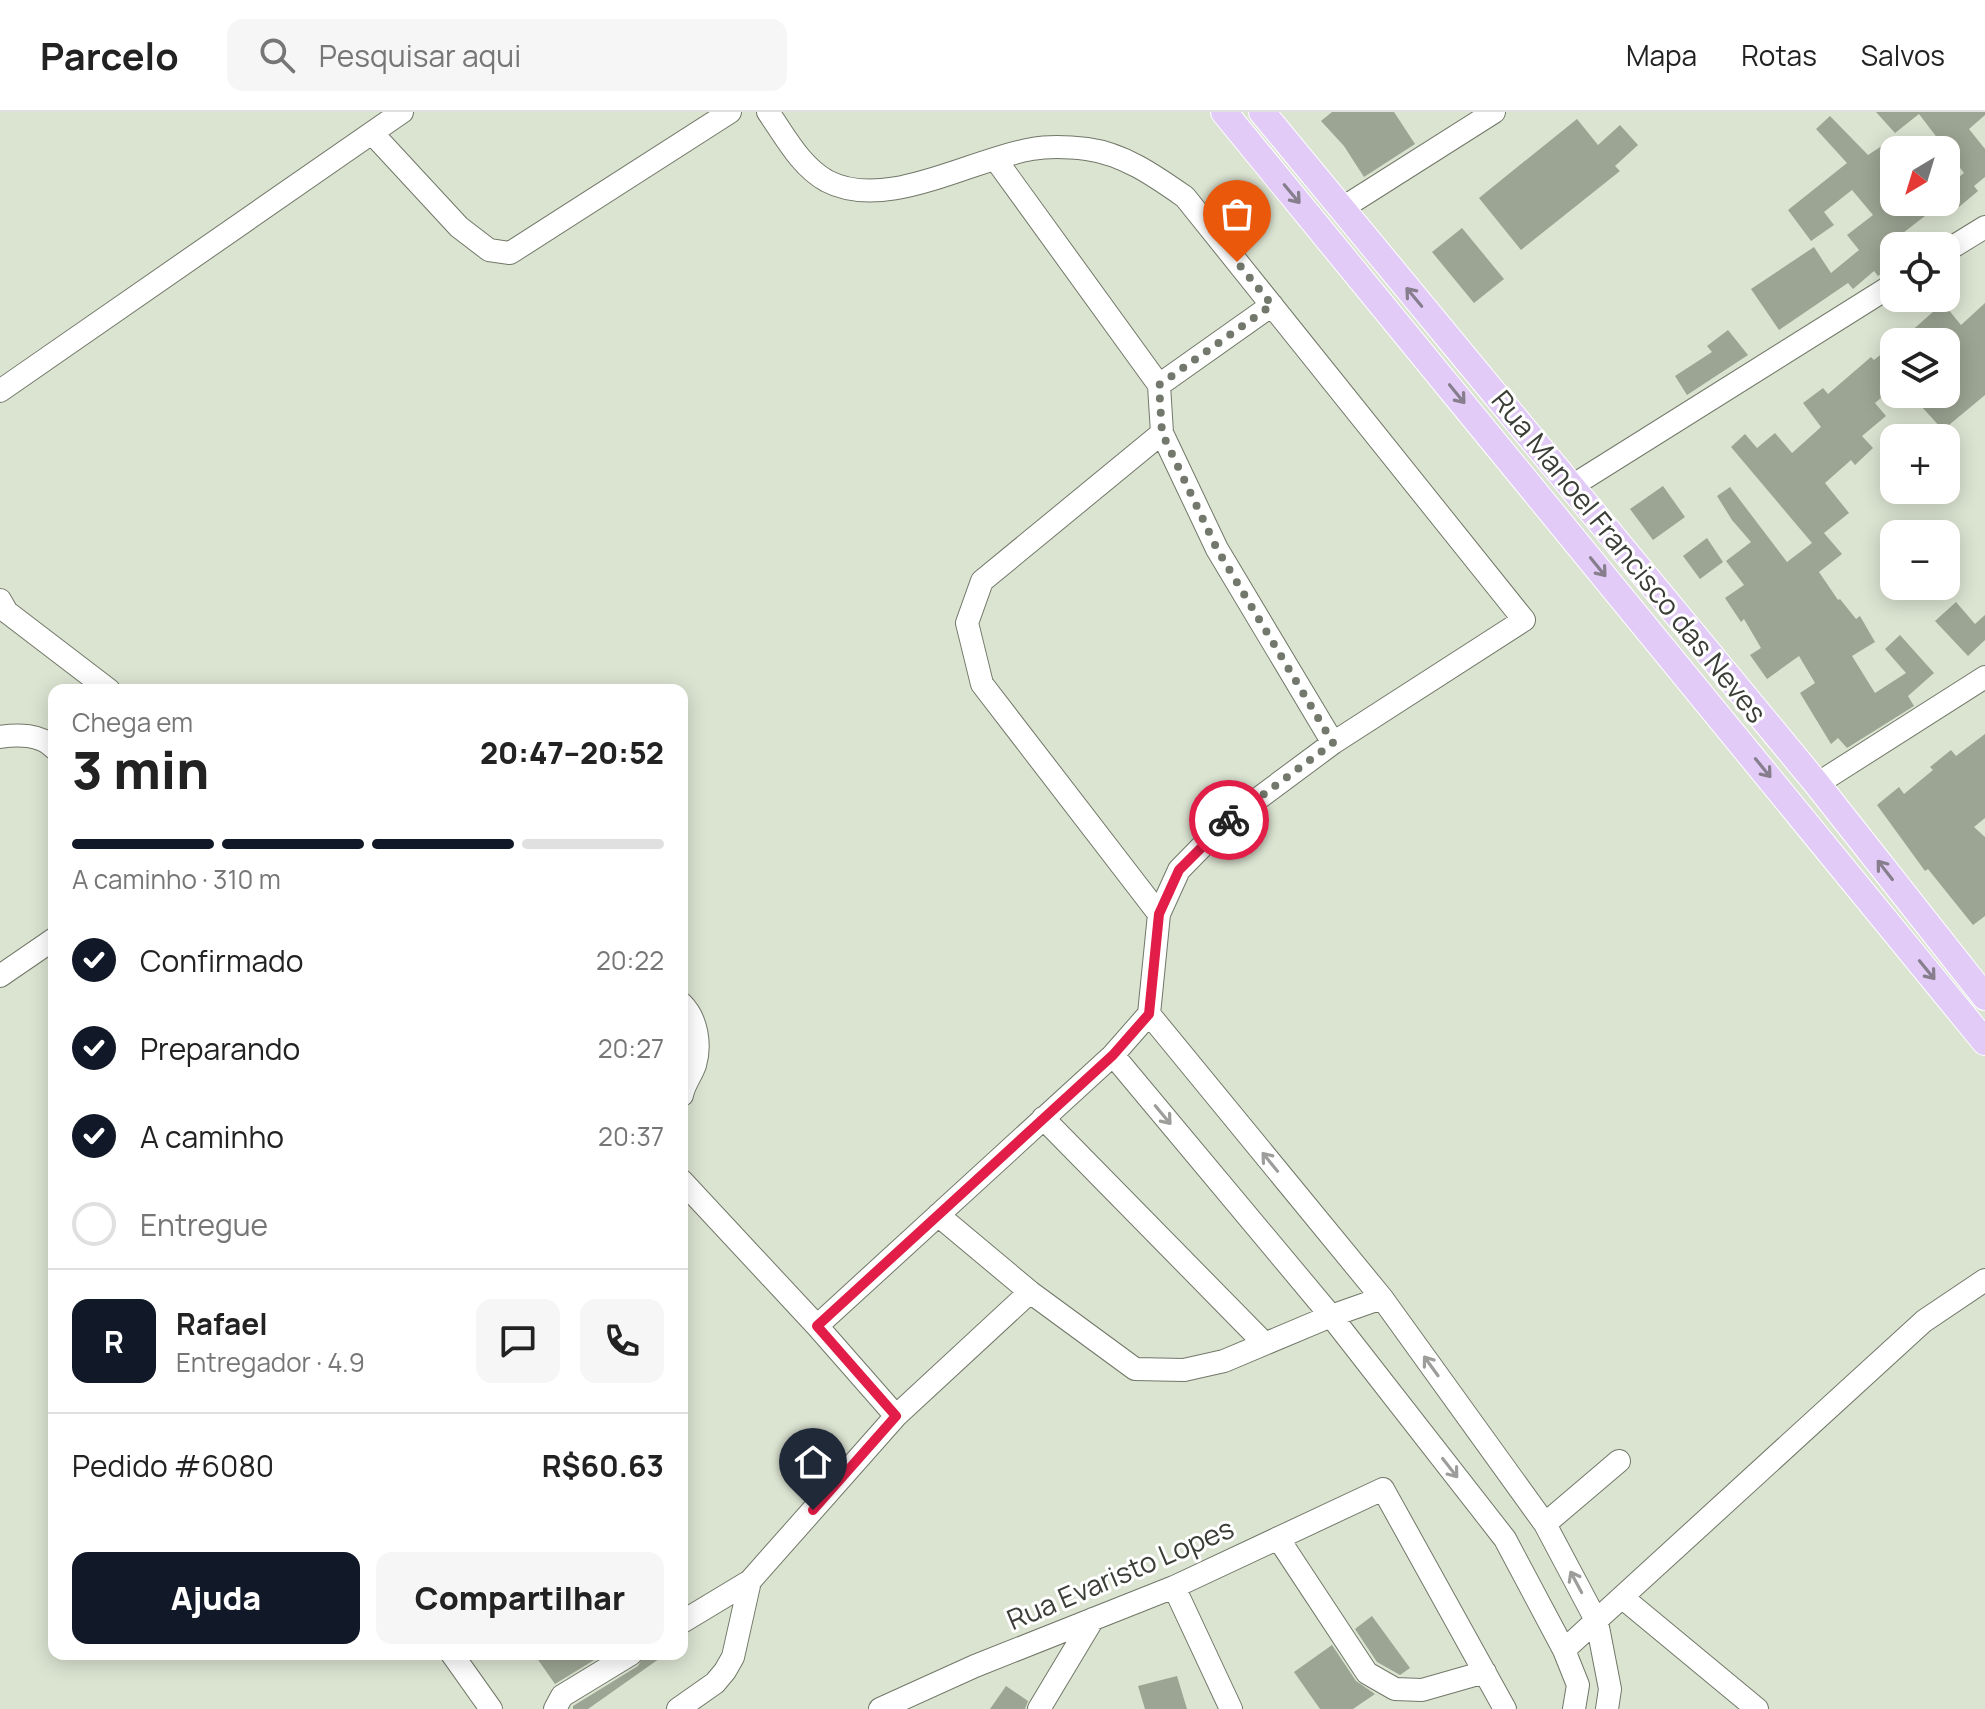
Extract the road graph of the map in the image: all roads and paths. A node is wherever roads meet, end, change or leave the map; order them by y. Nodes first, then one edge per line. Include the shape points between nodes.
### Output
1 (402, 112) edge
2 (730, 112) edge
3 (1224, 112) edge
4 (1262, 112) edge
5 (1494, 112) edge
6 (770, 113) edge
7 (372, 133) junction
8 (996, 160) junction
9 (1341, 209) junction
10 (1985, 227) edge
11 (1960, 242) edge
12 (1880, 293) edge
13 (1272, 305) junction
14 (1159, 385) junction
15 (0, 391) edge
16 (1162, 433) junction
17 (1572, 486) junction
18 (0, 600) edge
19 (1985, 677) edge
20 (101, 684) edge
21 (0, 737) edge
22 (48, 742) edge
23 (1333, 743) junction
24 (1817, 784) junction
25 (1159, 914) junction
26 (48, 943) edge
27 (0, 976) edge
28 (1985, 997) edge
29 (1149, 1014) junction
30 (688, 1015) edge
31 (1985, 1042) edge
32 (1113, 1055) junction
33 (688, 1081) edge
34 (1043, 1118) junction
35 (688, 1177) edge
36 (688, 1188) edge
37 (699, 1200) junction
38 (938, 1215) junction
39 (1985, 1280) edge
40 (1030, 1292) junction
41 (1382, 1298) junction
42 (1331, 1316) junction
43 (817, 1326) junction
44 (1264, 1343) junction
45 (896, 1416) junction
46 (1619, 1461) dead end
47 (1545, 1524) junction
48 (1278, 1538) junction
49 (750, 1581) junction
50 (1174, 1587) junction
51 (1623, 1598) junction
52 (688, 1618) edge
53 (1093, 1619) junction
54 (1597, 1622) junction
55 (1564, 1650) junction
56 (456, 1660) edge
57 (621, 1660) edge
58 (1485, 1672) junction
59 (491, 1709) edge
60 (555, 1709) edge
61 (678, 1709) edge
62 (880, 1709) edge
63 (1039, 1709) edge
64 (1231, 1709) edge
65 (1505, 1709) edge
66 (1574, 1709) edge
67 (1607, 1709) edge
68 (1757, 1709) edge

1 - 7 street
2 - 7 street via 510,253 489,250 459,227
3 -> 31 main road, Rua Manoel Francisco das Neves
4 - 9 main road, Rua Manoel Francisco das Neves
5 - 9 street
6 - 8 street via 803,162 826,180 854,191 884,191
7 - 15 street
8 - 13 street via 1033,149 1088,149 1140,166 1185,197
8 - 14 street
17 -> 9 main road, Rua Manoel Francisco das Neves
10 - 11 street
12 - 17 street
13 - 14 street
13 - 23 street via 1524,620
14 - 16 street
16 - 23 street via 1217,549
16 - 25 street via 982,581 967,623 982,684
17 - 24 main road, Rua Manoel Francisco das Neves
18 - 20 street via 7,612
19 - 24 street
21 - 22 street via 18,734
23 - 25 street via 1224,824 1179,870
28 -> 24 main road, Rua Manoel Francisco das Neves
25 - 29 street
26 - 27 street
29 - 32 street
41 -> 29 street
30 - 33 street via 698,1047
32 - 34 street
32 -> 42 street
34 - 38 street
34 - 44 street
35 - 37 street
36 - 37 street
37 - 43 street
38 - 40 street
38 - 43 street
39 - 51 street via 1924,1321
40 - 44 street via 1135,1369 1184,1370 1224,1361
40 - 45 street
41 - 42 street
47 -> 41 street
42 - 44 street
42 -> 55 street via 1505,1539
43 - 45 street
45 - 49 street
46 - 47 street
54 -> 47 street
48 - 50 street, Rua Evaristo Lopes
48 - 58 street via 1367,1673 1395,1689 1422,1690
48 - 58 street, Rua Evaristo Lopes via 1383,1489
49 - 52 street
49 - 61 street via 733,1657 715,1683
50 - 53 street, Rua Evaristo Lopes
50 - 64 street
51 - 54 street
51 - 68 street
53 - 62 street, Rua Evaristo Lopes
53 - 63 street
54 - 55 street
54 - 67 street via 1610,1689
55 - 66 street via 1578,1685
56 - 59 street
57 - 60 street via 562,1696
58 - 65 street

